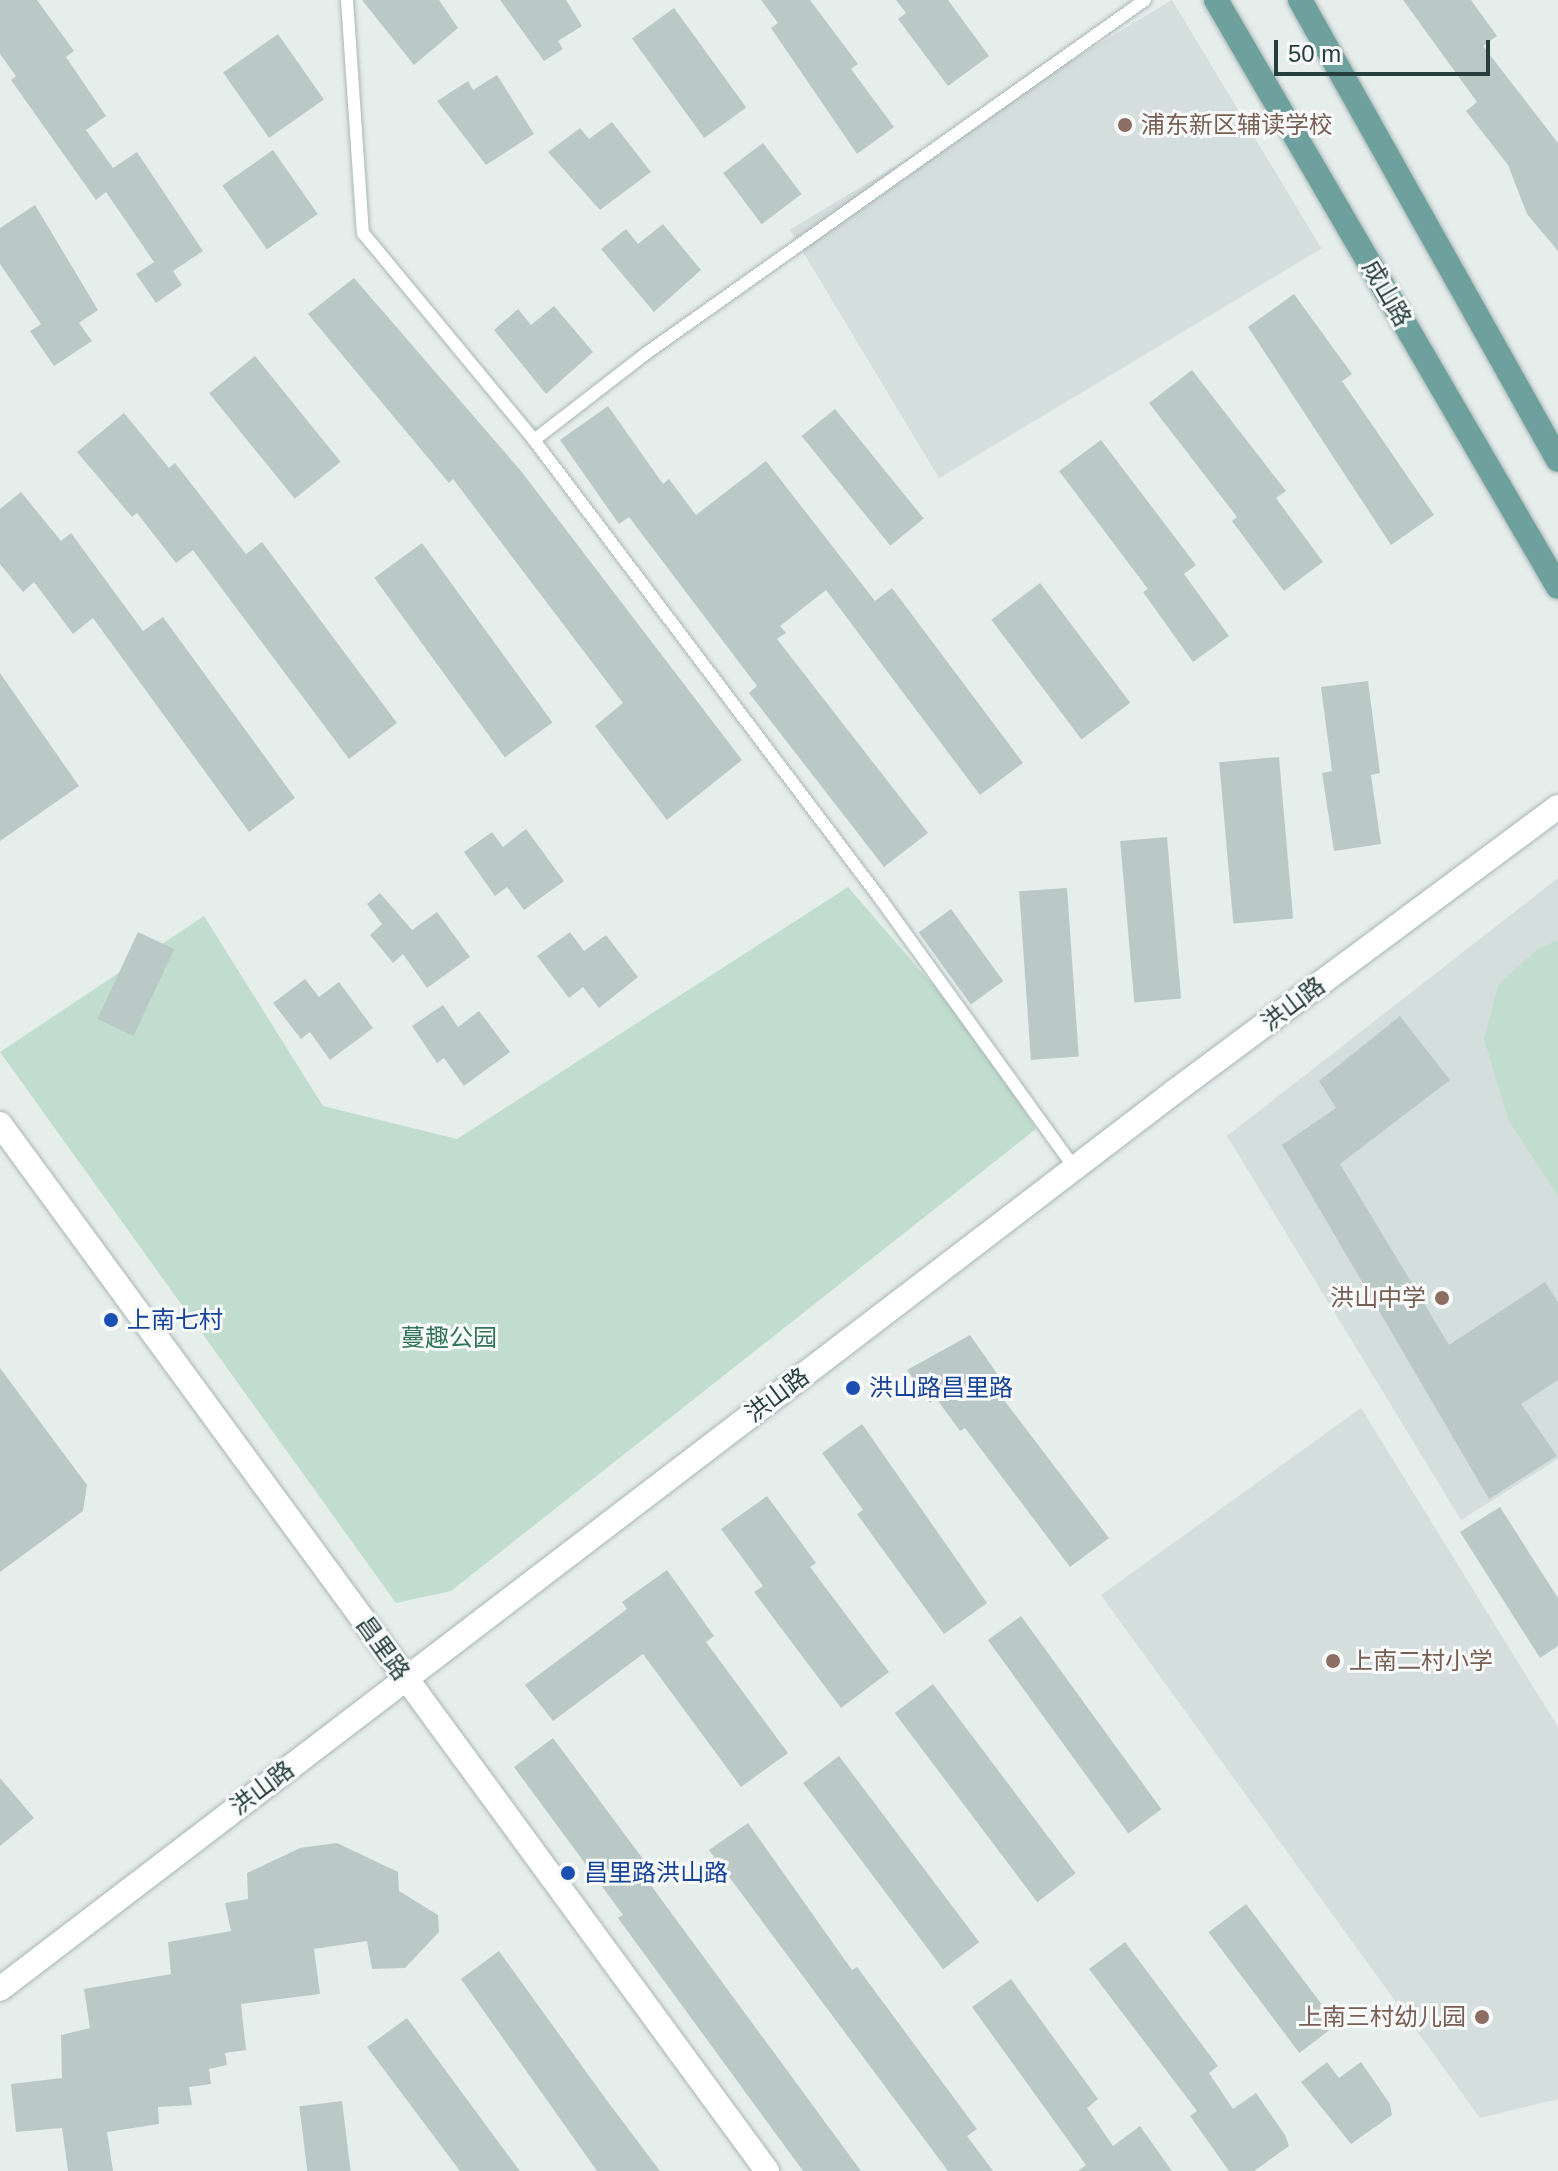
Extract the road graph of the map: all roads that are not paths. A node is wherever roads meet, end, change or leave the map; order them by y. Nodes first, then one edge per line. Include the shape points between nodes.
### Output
1 (347, 0) edge
2 (1145, 0) edge
3 (1216, 0) edge
4 (1300, 0) edge
5 (534, 440) junction
6 (1558, 460) edge
7 (1558, 587) edge
8 (1558, 807) edge
9 (0, 1124) edge
10 (1077, 1171) junction
11 (405, 1679) junction
12 (0, 1989) edge
13 (767, 2171) edge

1 - 5 lane via 363,233
2 - 5 lane via 648,352
3 - 7 main road, 成山路
4 - 6 main road
5 - 10 lane via 882,901
8 - 10 street, 洪山路 via 1174,1092
9 - 11 street, 昌里路
10 - 11 street, 洪山路
11 - 12 street, 洪山路
11 - 13 street, 昌里路

